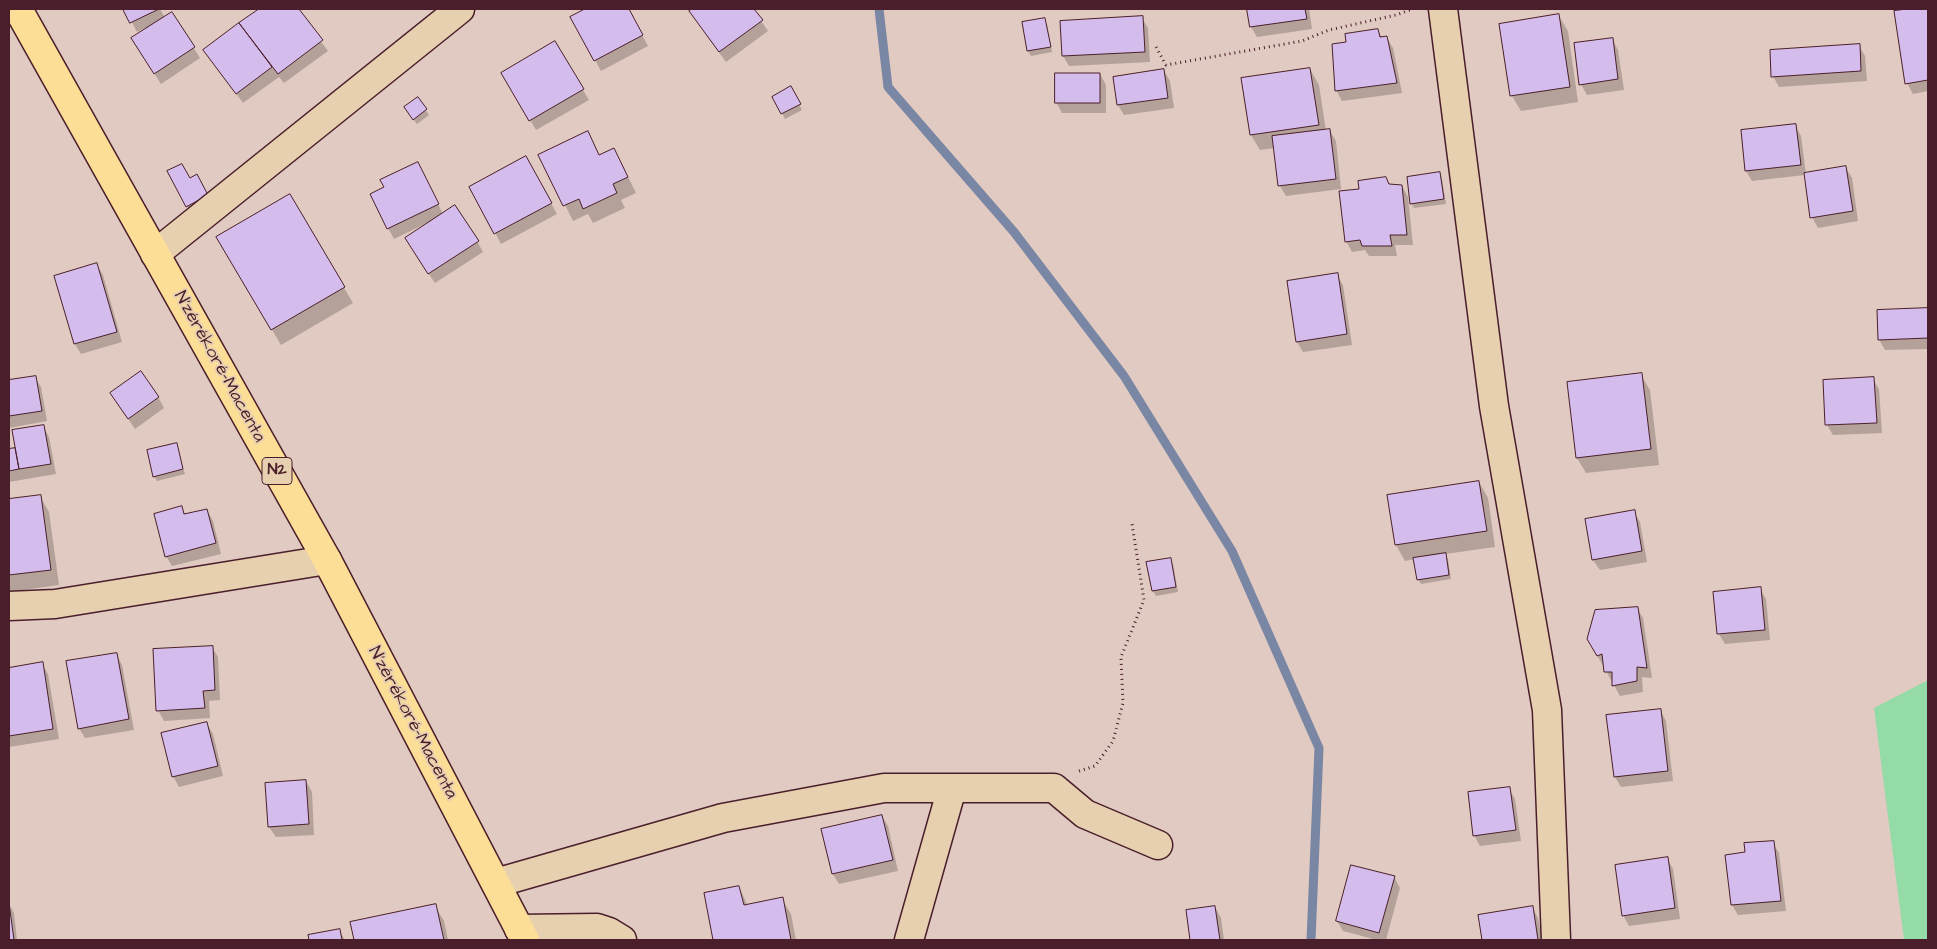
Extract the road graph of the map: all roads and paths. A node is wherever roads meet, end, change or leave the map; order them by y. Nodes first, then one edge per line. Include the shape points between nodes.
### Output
1 (18, 9) edge
2 (460, 9) edge
3 (1413, 9) edge
4 (1443, 9) edge
5 (1156, 47) dead end
6 (155, 254) junction
7 (1132, 524) dead end
8 (327, 560) junction
9 (9, 606) edge
10 (952, 788) junction
11 (1054, 788) junction
12 (1158, 845) dead end
13 (496, 883) junction
14 (522, 934) edge
15 (622, 940) edge
16 (909, 940) edge
17 (1556, 940) edge

1 - 6 highway, N'zérékoré-Macenta / N2
2 - 6 street
3 - 5 path via 1330,30 1302,41 1166,65
4 - 17 street via 1494,406 1547,710
6 - 8 highway, N'zérékoré-Macenta / N2
7 - 11 path via 1144,600 1120,657 1123,703 1113,741 1095,766 1075,772
8 - 9 street via 55,604
8 - 13 highway, N'zérékoré-Macenta / N2
10 - 11 street
10 - 13 street via 884,788 722,818
10 - 16 street
11 - 12 street via 1085,814
13 - 14 highway, N'zérékoré-Macenta / N2
14 - 15 street via 597,928

